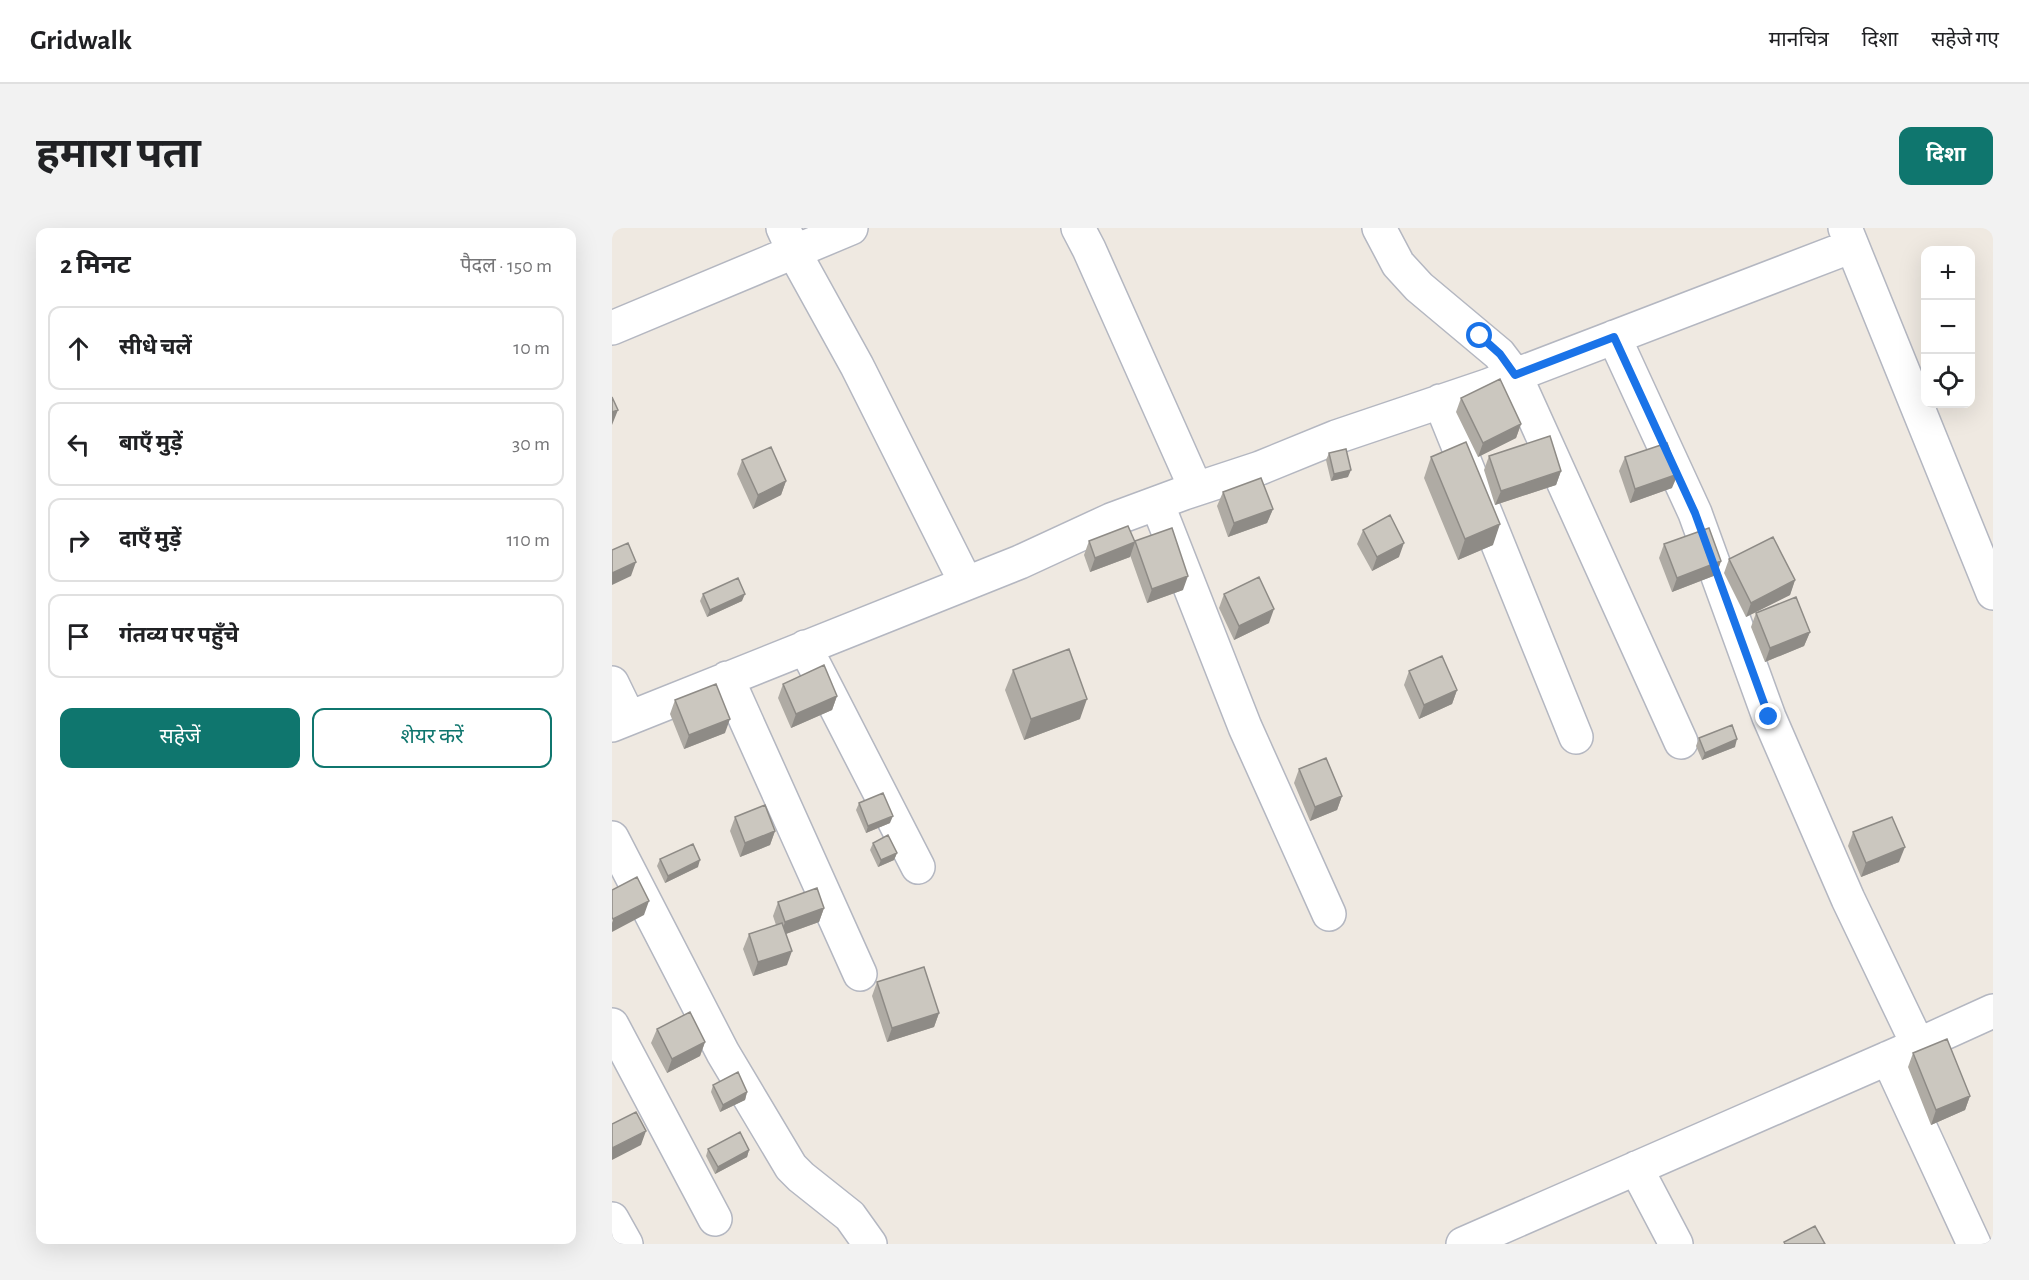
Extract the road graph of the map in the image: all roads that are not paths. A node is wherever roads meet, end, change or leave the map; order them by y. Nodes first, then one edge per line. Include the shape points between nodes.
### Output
1 (851, 228) edge
2 (1078, 228) edge
3 (1379, 228) edge
4 (1848, 237) edge
5 (789, 240) edge
6 (612, 328) edge
7 (1614, 337) junction
8 (1515, 375) junction
9 (1440, 401) junction
10 (1196, 489) junction
11 (1157, 503) junction
12 (966, 583) junction
13 (1993, 593) edge
14 (805, 647) junction
15 (728, 678) junction
16 (612, 683) edge
17 (621, 721) edge
18 (1576, 737) dead end
19 (1681, 742) dead end
20 (612, 838) edge
21 (918, 867) dead end
22 (1329, 914) dead end
23 (860, 974) dead end
24 (1993, 1011) edge
25 (612, 1025) edge
26 (1918, 1045) junction
27 (1888, 1058) junction
28 (1636, 1168) junction
29 (612, 1219) edge
30 (715, 1219) dead end
31 (626, 1244) edge
32 (870, 1244) edge
33 (1463, 1244) edge
34 (1676, 1244) edge
35 (1974, 1244) edge

1 - 5 street
2 - 10 street
3 - 8 street via 1398,264 1419,287 1500,354
4 - 7 street
4 - 13 street
5 - 6 street
5 - 12 street
7 - 8 street
7 - 26 street via 1695,513 1769,717 1848,899
8 - 9 street
8 - 19 street
9 - 10 street
9 - 18 street
10 - 11 street
11 - 12 street
11 - 22 street via 1245,727
12 - 14 street
14 - 15 street
14 - 21 street
15 - 17 street
15 - 23 street
16 - 17 street
20 - 32 street via 723,1053 791,1167 850,1216
24 - 26 street
25 - 30 street
26 - 27 street
27 - 28 street
27 - 35 street
28 - 33 street
28 - 34 street
29 - 31 street

